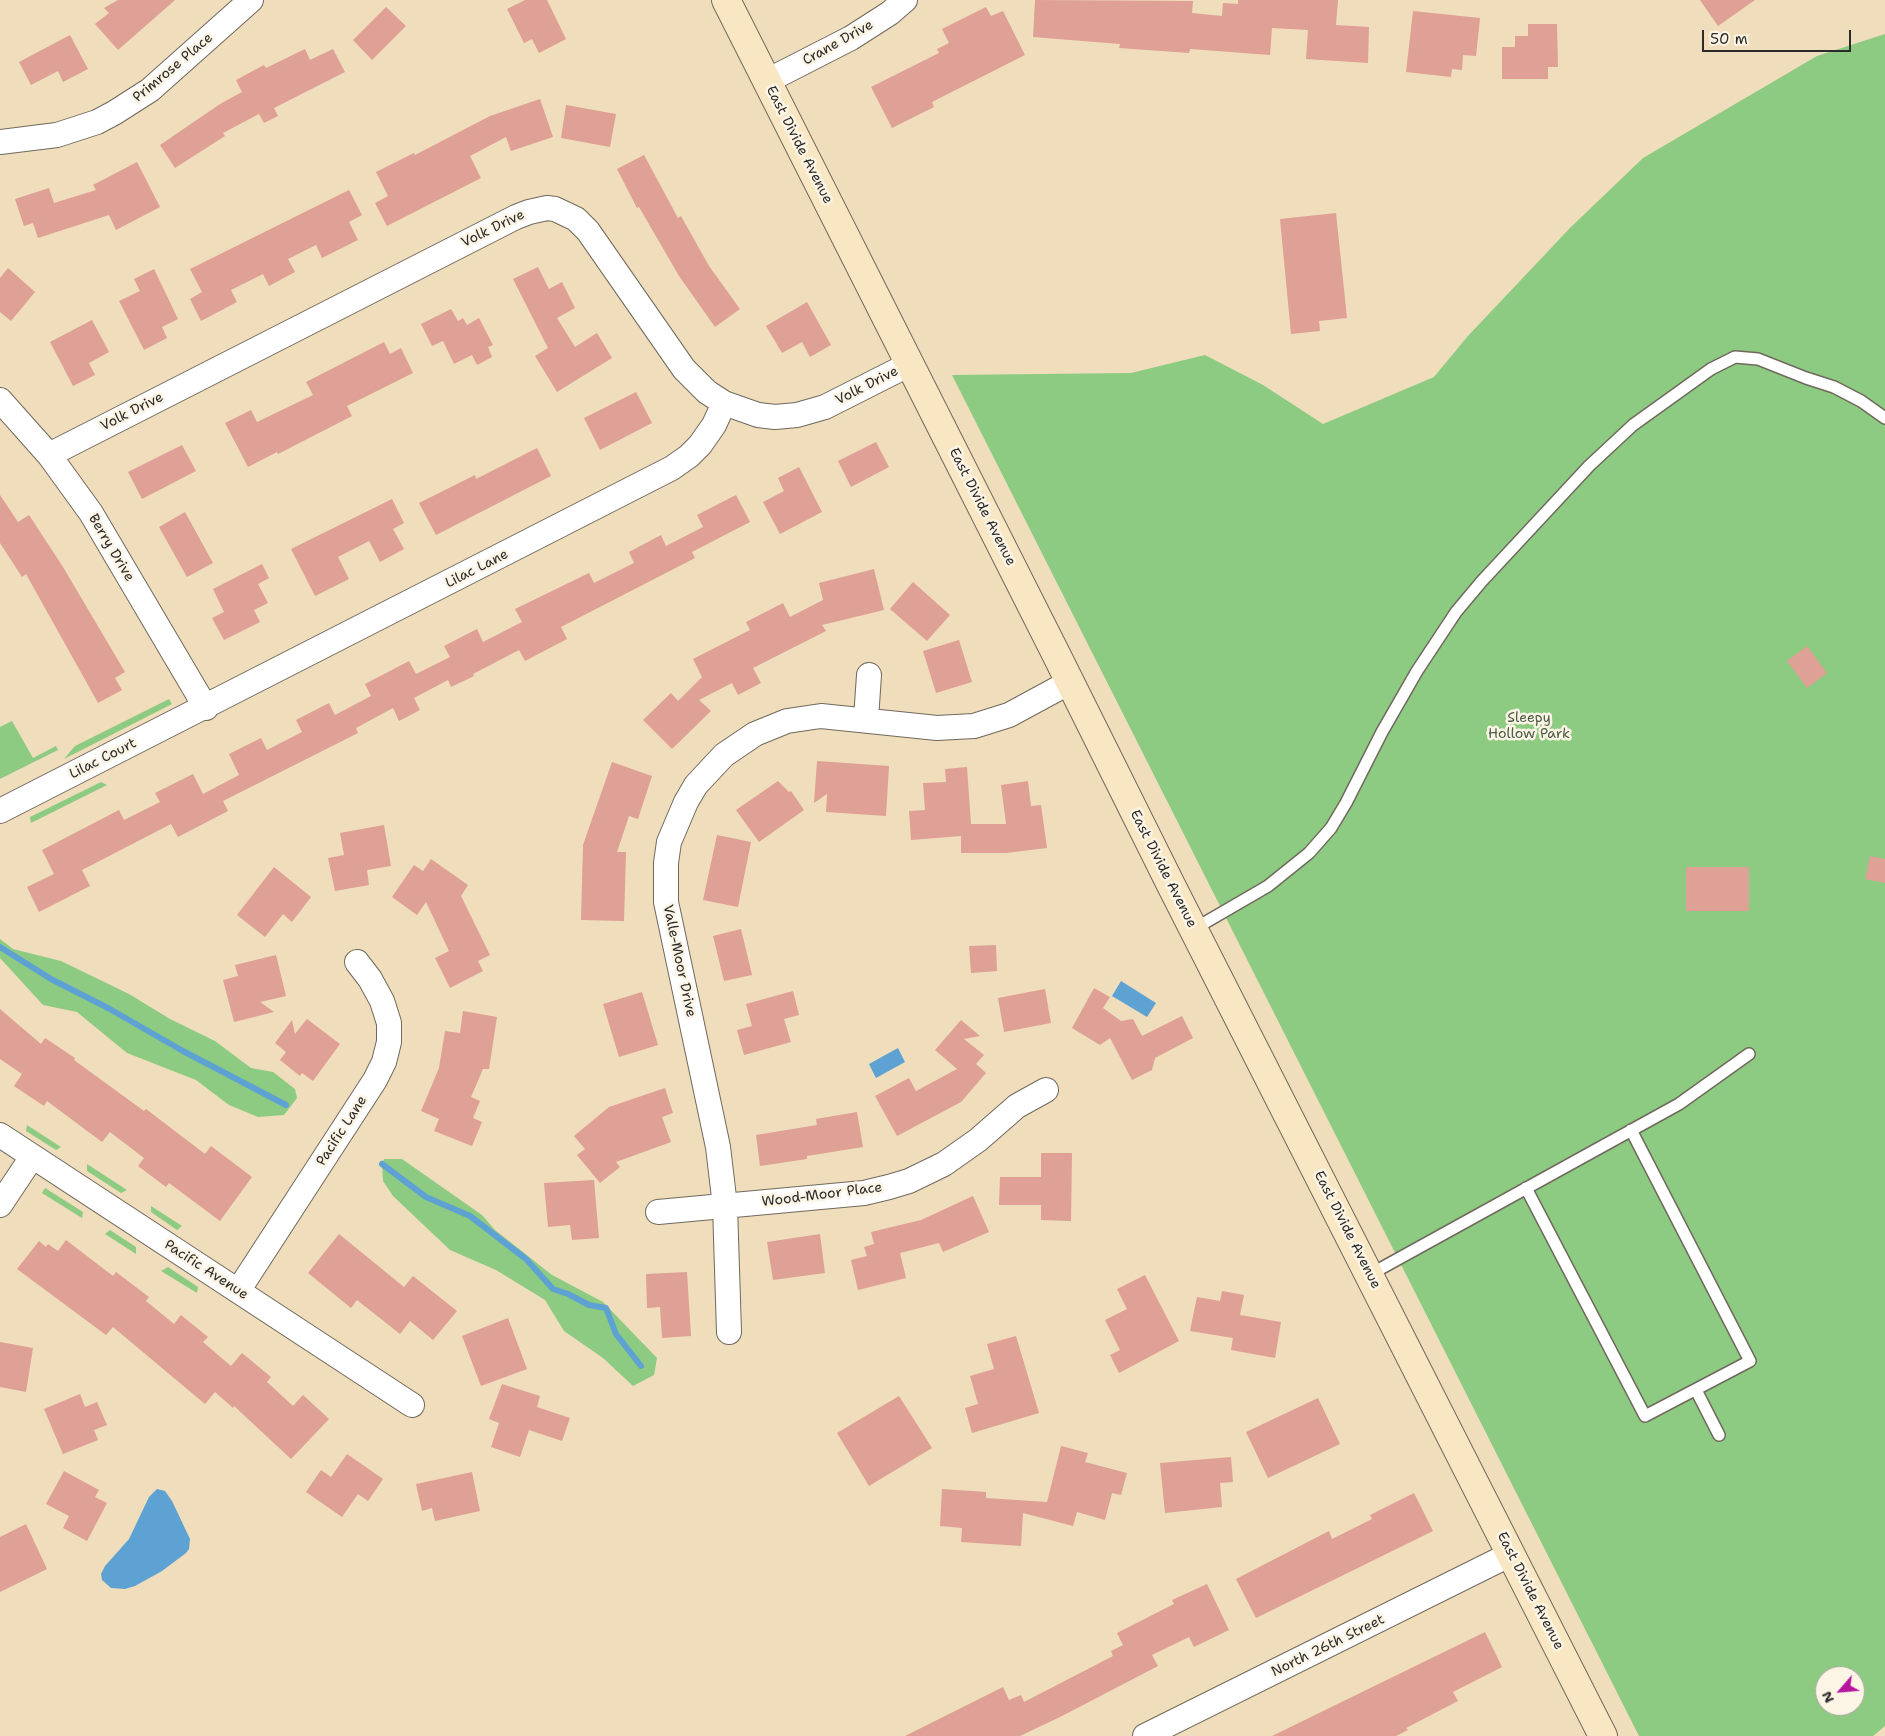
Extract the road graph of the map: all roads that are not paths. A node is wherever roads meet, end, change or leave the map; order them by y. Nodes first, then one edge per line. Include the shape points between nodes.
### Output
1 (251, 0) edge
2 (726, 0) edge
3 (905, 0) edge
4 (767, 81) junction
5 (0, 142) edge
6 (910, 364) junction
7 (0, 400) edge
8 (724, 403) junction
9 (1885, 418) edge
10 (49, 455) junction
11 (869, 675) dead end
12 (1070, 682) junction
13 (206, 708) junction
14 (866, 720) junction
15 (0, 811) edge
16 (1193, 929) junction
17 (356, 962) dead end
18 (1749, 1054) dead end
19 (1046, 1090) dead end
20 (1631, 1130) junction
21 (0, 1135) edge
22 (32, 1157) junction
23 (1526, 1188) junction
24 (0, 1205) edge
25 (725, 1206) junction
26 (658, 1212) dead end
27 (1369, 1274) junction
28 (238, 1291) junction
29 (729, 1332) dead end
30 (1696, 1390) junction
31 (412, 1405) dead end
32 (1719, 1435) dead end
33 (1511, 1554) junction
34 (1177, 1729) edge
35 (1145, 1736) edge
36 (1603, 1736) edge

1 - 5 street, Primrose Place via 150,90 114,113 57,135
2 - 4 street, East Divide Avenue
3 - 4 street, Crane Drive via 851,38
4 - 6 street, East Divide Avenue
6 - 8 street, Volk Drive via 825,407 797,415 758,415
6 - 12 street, East Divide Avenue
7 - 10 street, Berry Drive
8 - 10 street, Volk Drive via 707,392 684,369 588,231 569,215 547,208 516,217
8 - 13 street, Lilac Lane via 700,445 672,468
9 - 16 lane via 1861,400 1834,387 1758,359 1735,357 1711,369 1633,425 1589,466 1456,612 1417,671 1331,828 1308,853 1268,886
10 - 13 street, Berry Drive via 95,520
11 - 14 street
12 - 14 street, Valle-Moor Drive via 1009,715 974,726 937,728
12 - 16 street, East Divide Avenue
13 - 15 street, Lilac Court
14 - 25 street, Valle-Moor Drive via 804,717 771,726 738,744 696,785 682,808 669,842 666,902 713,1117
16 - 27 street, East Divide Avenue
17 - 28 street, Pacific Lane via 382,1001 389,1023 390,1042 384,1062
18 - 20 lane via 1679,1104
19 - 25 street, Wood-Moor Place via 1017,1106 944,1164 909,1181 864,1193
20 - 23 lane
20 - 30 lane via 1750,1361
21 - 22 street, Pacific Avenue
22 - 24 street
22 - 28 street, Pacific Avenue
23 - 27 lane
23 - 30 lane via 1645,1416
25 - 26 street, Wood-Moor Place
25 - 29 street, Valle-Moor Drive
27 - 33 street, East Divide Avenue
28 - 31 street, Pacific Avenue
30 - 32 lane
33 - 34 street, North 26th Street
33 - 36 street, East Divide Avenue
34 - 35 street, North 26th Street

